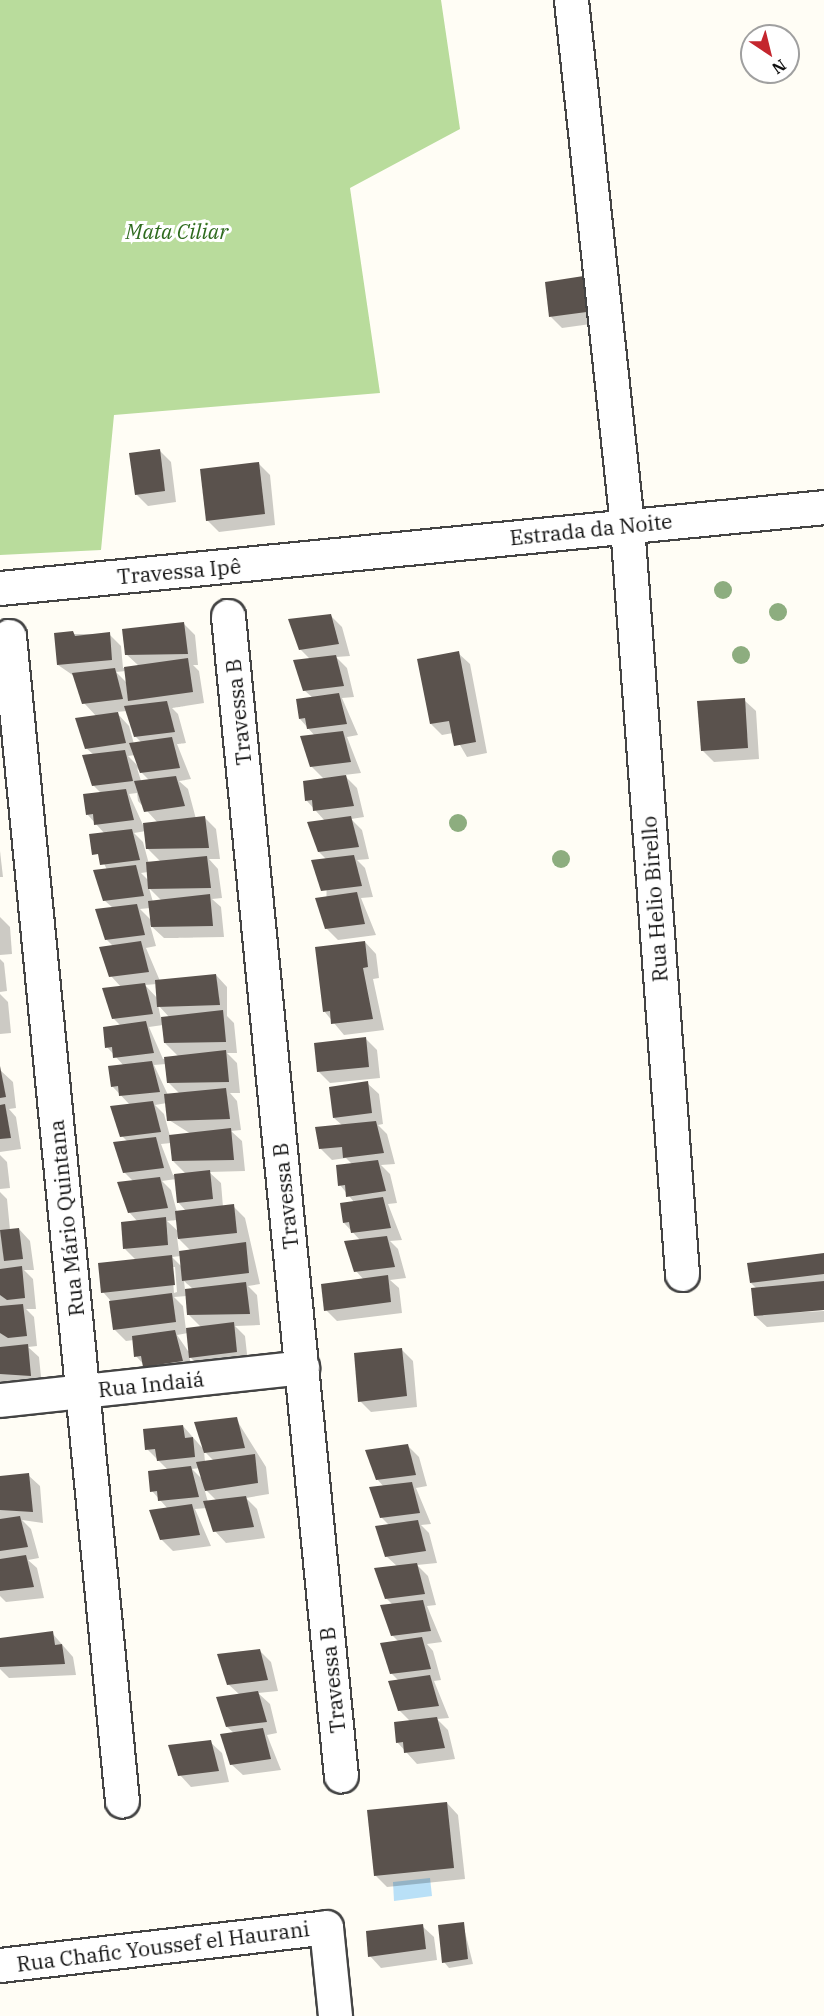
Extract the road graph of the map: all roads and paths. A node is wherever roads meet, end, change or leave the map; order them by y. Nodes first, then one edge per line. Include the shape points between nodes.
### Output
1 (571, 0) edge
2 (824, 507) edge
3 (627, 525) junction
4 (358, 555) joint
5 (0, 588) edge
6 (228, 616) dead end
7 (9, 636) dead end
8 (682, 1274) dead end
9 (302, 1367) junction
10 (83, 1391) junction
11 (0, 1400) edge
12 (342, 1776) dead end
13 (122, 1801) dead end
14 (0, 1965) edge
15 (334, 2016) edge

1 - 3 street, Rua Helio Birello
2 - 3 street, Estrada da Noite
3 - 4 street, Estrada da Noite
3 - 8 street, Rua Helio Birello
4 - 5 street, Travessa Ipê
6 - 9 street, Travessa B
7 - 10 street, Rua Mário Quintana
9 - 10 street, Rua Indaiá
9 - 12 street, Travessa B
10 - 11 street, Rua Indaiá
10 - 13 street, Rua Mário Quintana
14 - 15 street, Rua Chafic Youssef el Haurani via 326,1927

